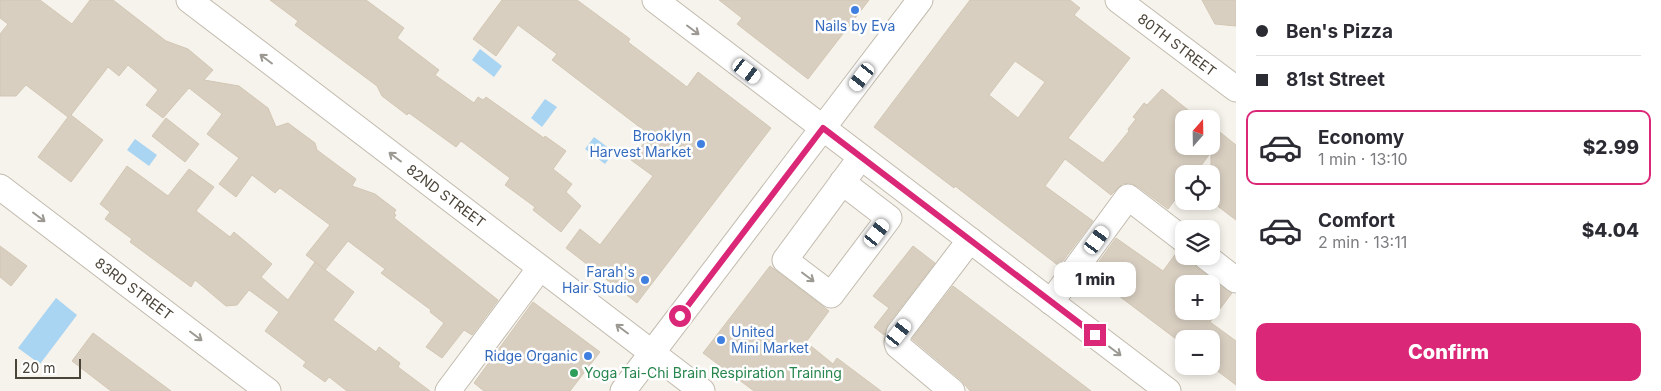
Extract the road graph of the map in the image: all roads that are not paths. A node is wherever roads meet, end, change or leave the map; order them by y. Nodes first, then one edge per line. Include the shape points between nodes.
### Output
1 (189, 0) edge
2 (654, 0) edge
3 (920, 0) edge
4 (1118, 0) edge
5 (1236, 89) edge
6 (823, 128) junction
7 (861, 158) junction
8 (842, 182) junction
9 (0, 187) edge
10 (1175, 233) edge
11 (970, 240) junction
12 (1217, 265) edge
13 (540, 268) junction
14 (1236, 280) edge
15 (1051, 302) junction
16 (652, 352) junction
17 (268, 391) edge
18 (448, 391) edge
19 (623, 391) edge
20 (702, 391) edge
21 (952, 391) edge
22 (1168, 391) edge

13 -> 1 street, 82ND STREET
2 -> 6 street
3 - 6 street
4 - 5 street, 80TH STREET
6 - 7 street
6 - 16 street
7 - 8 street
7 - 11 street
8 -> 8 street via 785,260 831,295 889,218
9 -> 17 street, 83RD STREET
10 - 15 street via 1128,197
11 - 15 street
11 - 21 street via 899,333 897,342
12 - 14 street
16 -> 13 street, 82ND STREET
13 - 18 street
15 -> 22 street
16 - 19 street
16 - 20 street, 82ND STREET

